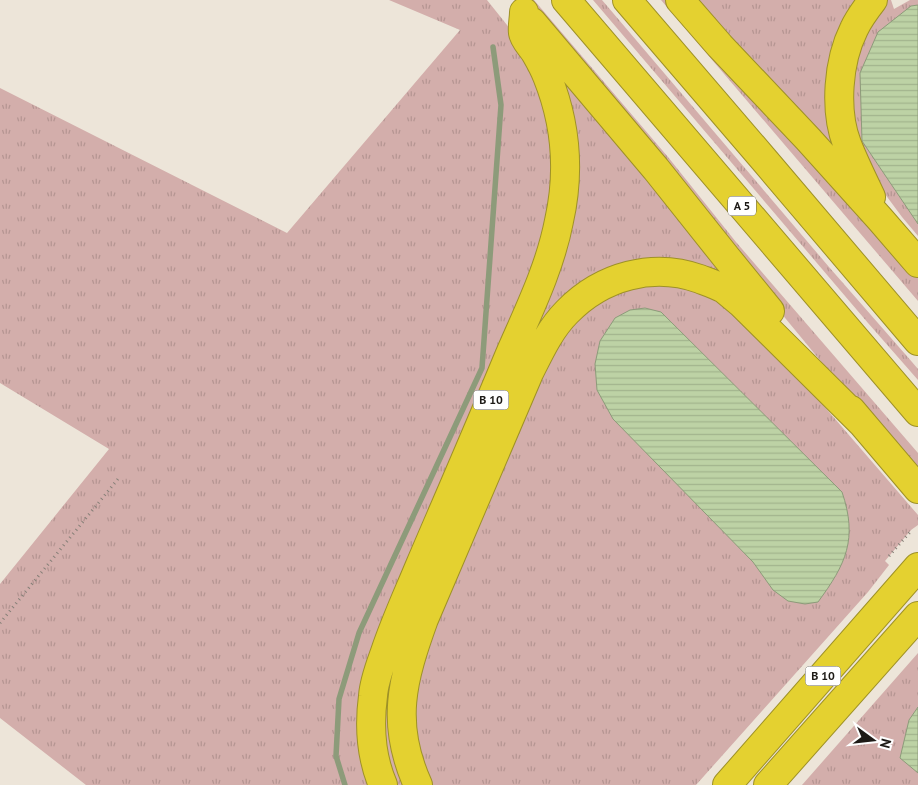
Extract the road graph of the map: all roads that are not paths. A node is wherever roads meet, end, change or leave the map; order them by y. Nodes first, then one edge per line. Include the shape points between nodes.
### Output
1 (566, 0) edge
2 (627, 0) edge
3 (680, 0) edge
4 (873, 0) edge
5 (518, 6) edge
6 (880, 219) junction
7 (918, 263) edge
8 (918, 341) edge
9 (918, 412) edge
10 (862, 423) junction
11 (918, 489) edge
12 (918, 567) edge
13 (918, 616) edge
14 (383, 785) edge
15 (418, 785) edge
16 (727, 785) edge
17 (768, 785) edge

1 - 9 highway, A 5
2 - 8 highway
3 - 6 highway
4 - 6 highway via 849,40 839,97 846,143
5 - 10 highway via 656,168
5 - 14 highway, B 10 via 523,35 536,53 554,94 564,146 564,197 551,253 536,292 379,668 373,694 371,736
6 - 7 highway
10 - 11 highway
10 - 15 highway via 742,304 710,282 680,273 649,272 614,280 578,301 556,324 529,373 412,653 405,678 401,724 410,769
12 - 16 highway, B 10
13 - 17 highway, B 10

